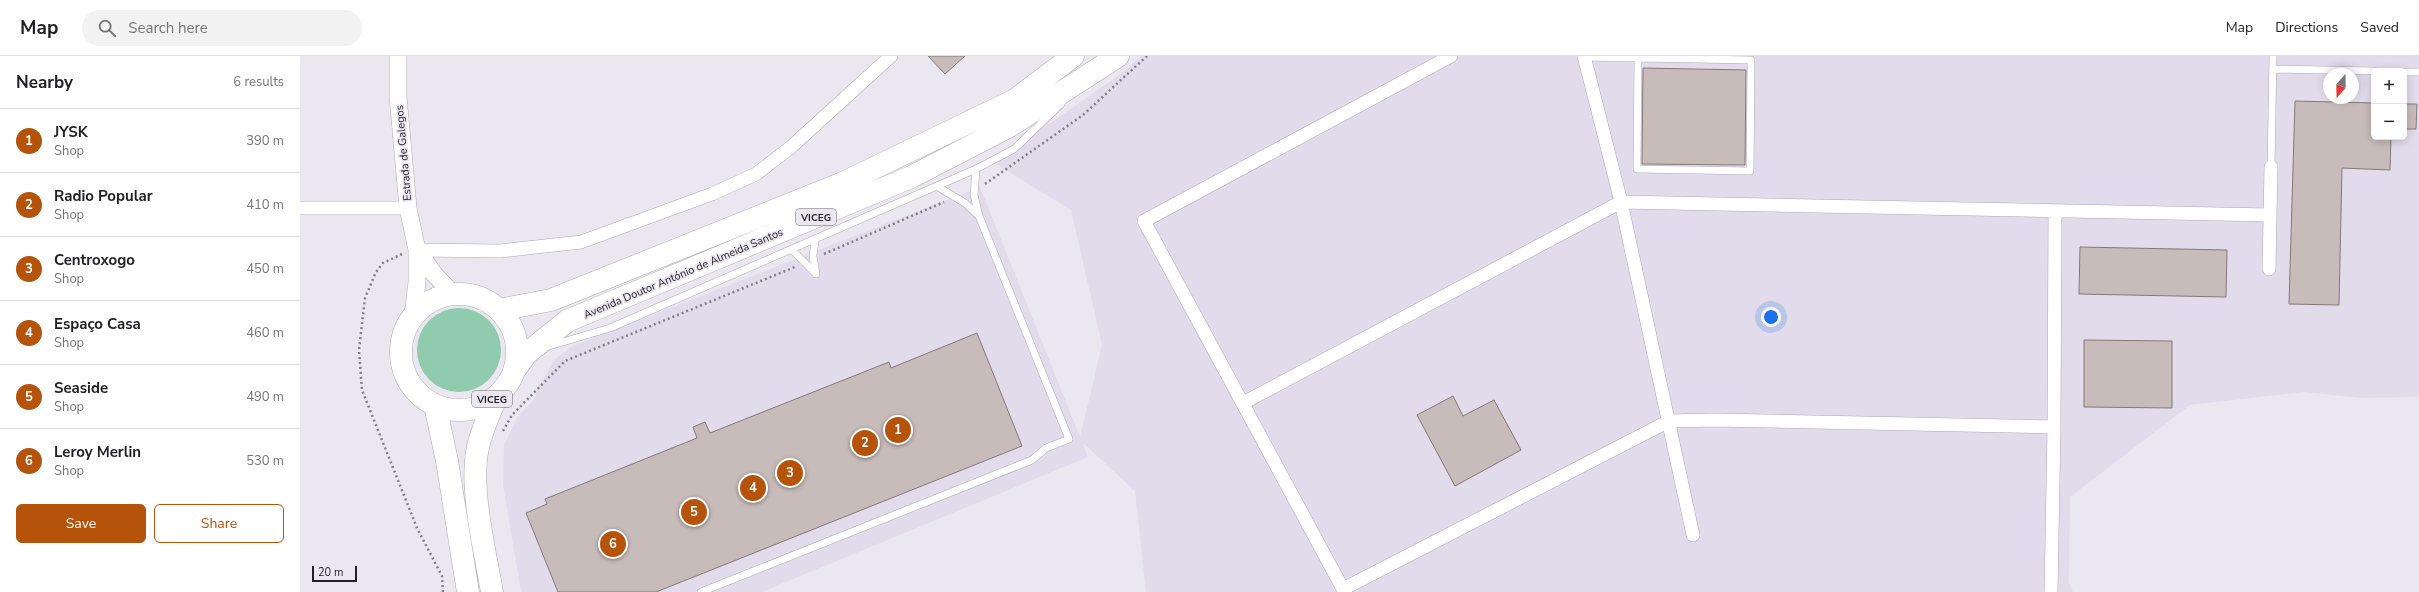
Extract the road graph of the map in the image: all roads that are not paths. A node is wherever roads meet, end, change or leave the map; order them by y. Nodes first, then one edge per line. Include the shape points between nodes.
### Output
1 (398, 56) edge
2 (891, 56) edge
3 (1073, 56) edge
4 (1118, 56) edge
5 (1451, 56) edge
6 (2273, 56) edge
7 (1584, 57) edge
8 (1638, 58) junction
9 (2273, 69) junction
10 (2371, 71) edge
11 (2407, 72) edge
12 (2419, 72) edge
13 (1090, 76) junction
14 (2271, 167) joint
15 (976, 169) junction
16 (938, 187) junction
17 (1621, 202) junction
18 (300, 208) edge
19 (408, 208) junction
20 (2055, 211) junction
21 (2269, 215) junction
22 (979, 216) junction
23 (815, 241) junction
24 (417, 250) junction
25 (792, 250) junction
26 (2269, 269) dead end
27 (454, 295) junction
28 (499, 310) junction
29 (413, 316) junction
30 (520, 362) junction
31 (497, 396) junction
32 (1243, 404) junction
33 (435, 405) junction
34 (1669, 421) junction
35 (2054, 427) junction
36 (1694, 535) dead end
37 (1342, 591) edge
38 (468, 592) edge
39 (492, 592) edge
40 (701, 592) edge
41 (2050, 592) edge

1 - 19 street, Estrada de Galegos via 398,96
2 - 24 street via 791,147 756,174 712,194 581,242 500,251
3 - 28 highway, Avenida Doutor António de Almeida Santos / VICEG via 1015,100 843,183 551,300
4 - 13 highway, Avenida Doutor António de Almeida Santos / VICEG
5 - 32 street via 1144,221
6 - 9 lane
7 - 8 lane
7 - 17 street
8 - 8 lane via 1751,60 1750,171 1637,169
9 - 10 lane
9 - 14 lane
11 - 12 lane
13 - 15 lane via 1014,149
13 - 30 highway, Avenida Doutor António de Almeida Santos / VICEG via 1008,127 911,177 567,321
14 - 21 street
15 - 16 lane
15 - 22 lane via 974,195
16 - 22 lane via 965,203
16 - 23 lane
17 - 20 street
17 - 32 street
17 - 34 street
18 - 19 street
19 - 24 street, Estrada de Galegos
20 - 21 street
20 - 35 street
21 - 26 street
22 - 40 lane via 1069,439 1046,448 1032,460
23 - 25 lane
23 - 25 lane via 813,256 816,274
24 - 27 street, Estrada de Galegos via 434,274
24 - 29 street, Estrada de Galegos
25 - 30 lane via 610,328 563,341
27 - 28 highway, Avenida Doutor António de Almeida Santos / VICEG via 475,297
27 - 29 highway, Avenida Doutor António de Almeida Santos / VICEG via 438,298 424,305
28 - 30 highway, Avenida Doutor António de Almeida Santos / VICEG via 509,323
29 - 33 highway, Avenida Doutor António de Almeida Santos / VICEG via 404,331 401,348 402,366 409,382 420,396
30 - 31 highway, Avenida Doutor António de Almeida Santos / VICEG
31 - 33 highway, Avenida Doutor António de Almeida Santos / VICEG via 483,405 468,410 451,410
31 - 39 highway, Avenida Doutor António de Almeida Santos / VICEG via 478,447 476,466 483,541
32 - 37 street
33 - 38 highway
34 - 35 street
34 - 36 street
34 - 37 street
35 - 41 street

